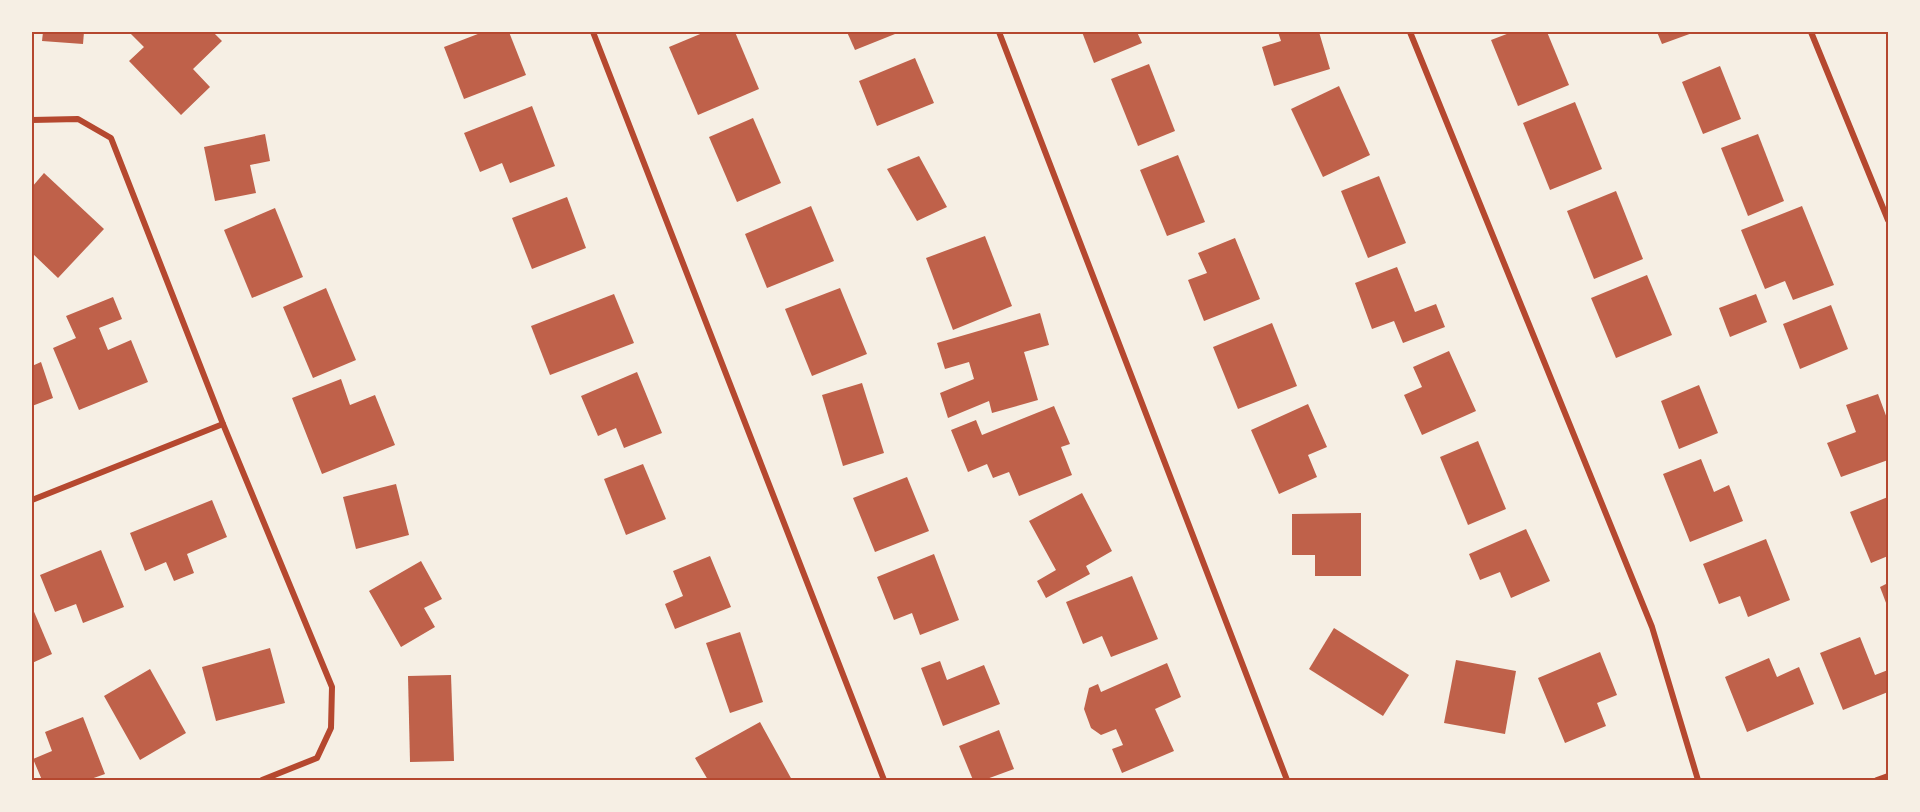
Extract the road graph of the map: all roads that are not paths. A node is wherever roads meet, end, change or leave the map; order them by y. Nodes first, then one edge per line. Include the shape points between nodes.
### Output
1 (593, 32) edge
2 (999, 32) edge
3 (1410, 32) edge
4 (1811, 32) edge
5 (32, 120) edge
6 (1888, 220) edge
7 (223, 424) junction
8 (32, 500) edge
9 (1888, 776) edge
10 (262, 780) edge
11 (884, 780) edge
12 (1287, 780) edge
13 (1698, 780) edge
14 (1877, 780) edge

1 - 11 street
2 - 12 street
3 - 13 street via 1652,627
4 - 6 street
5 - 7 street via 78,119 111,138
7 - 8 street
7 - 10 street via 332,687 331,728 317,758
9 - 14 street

